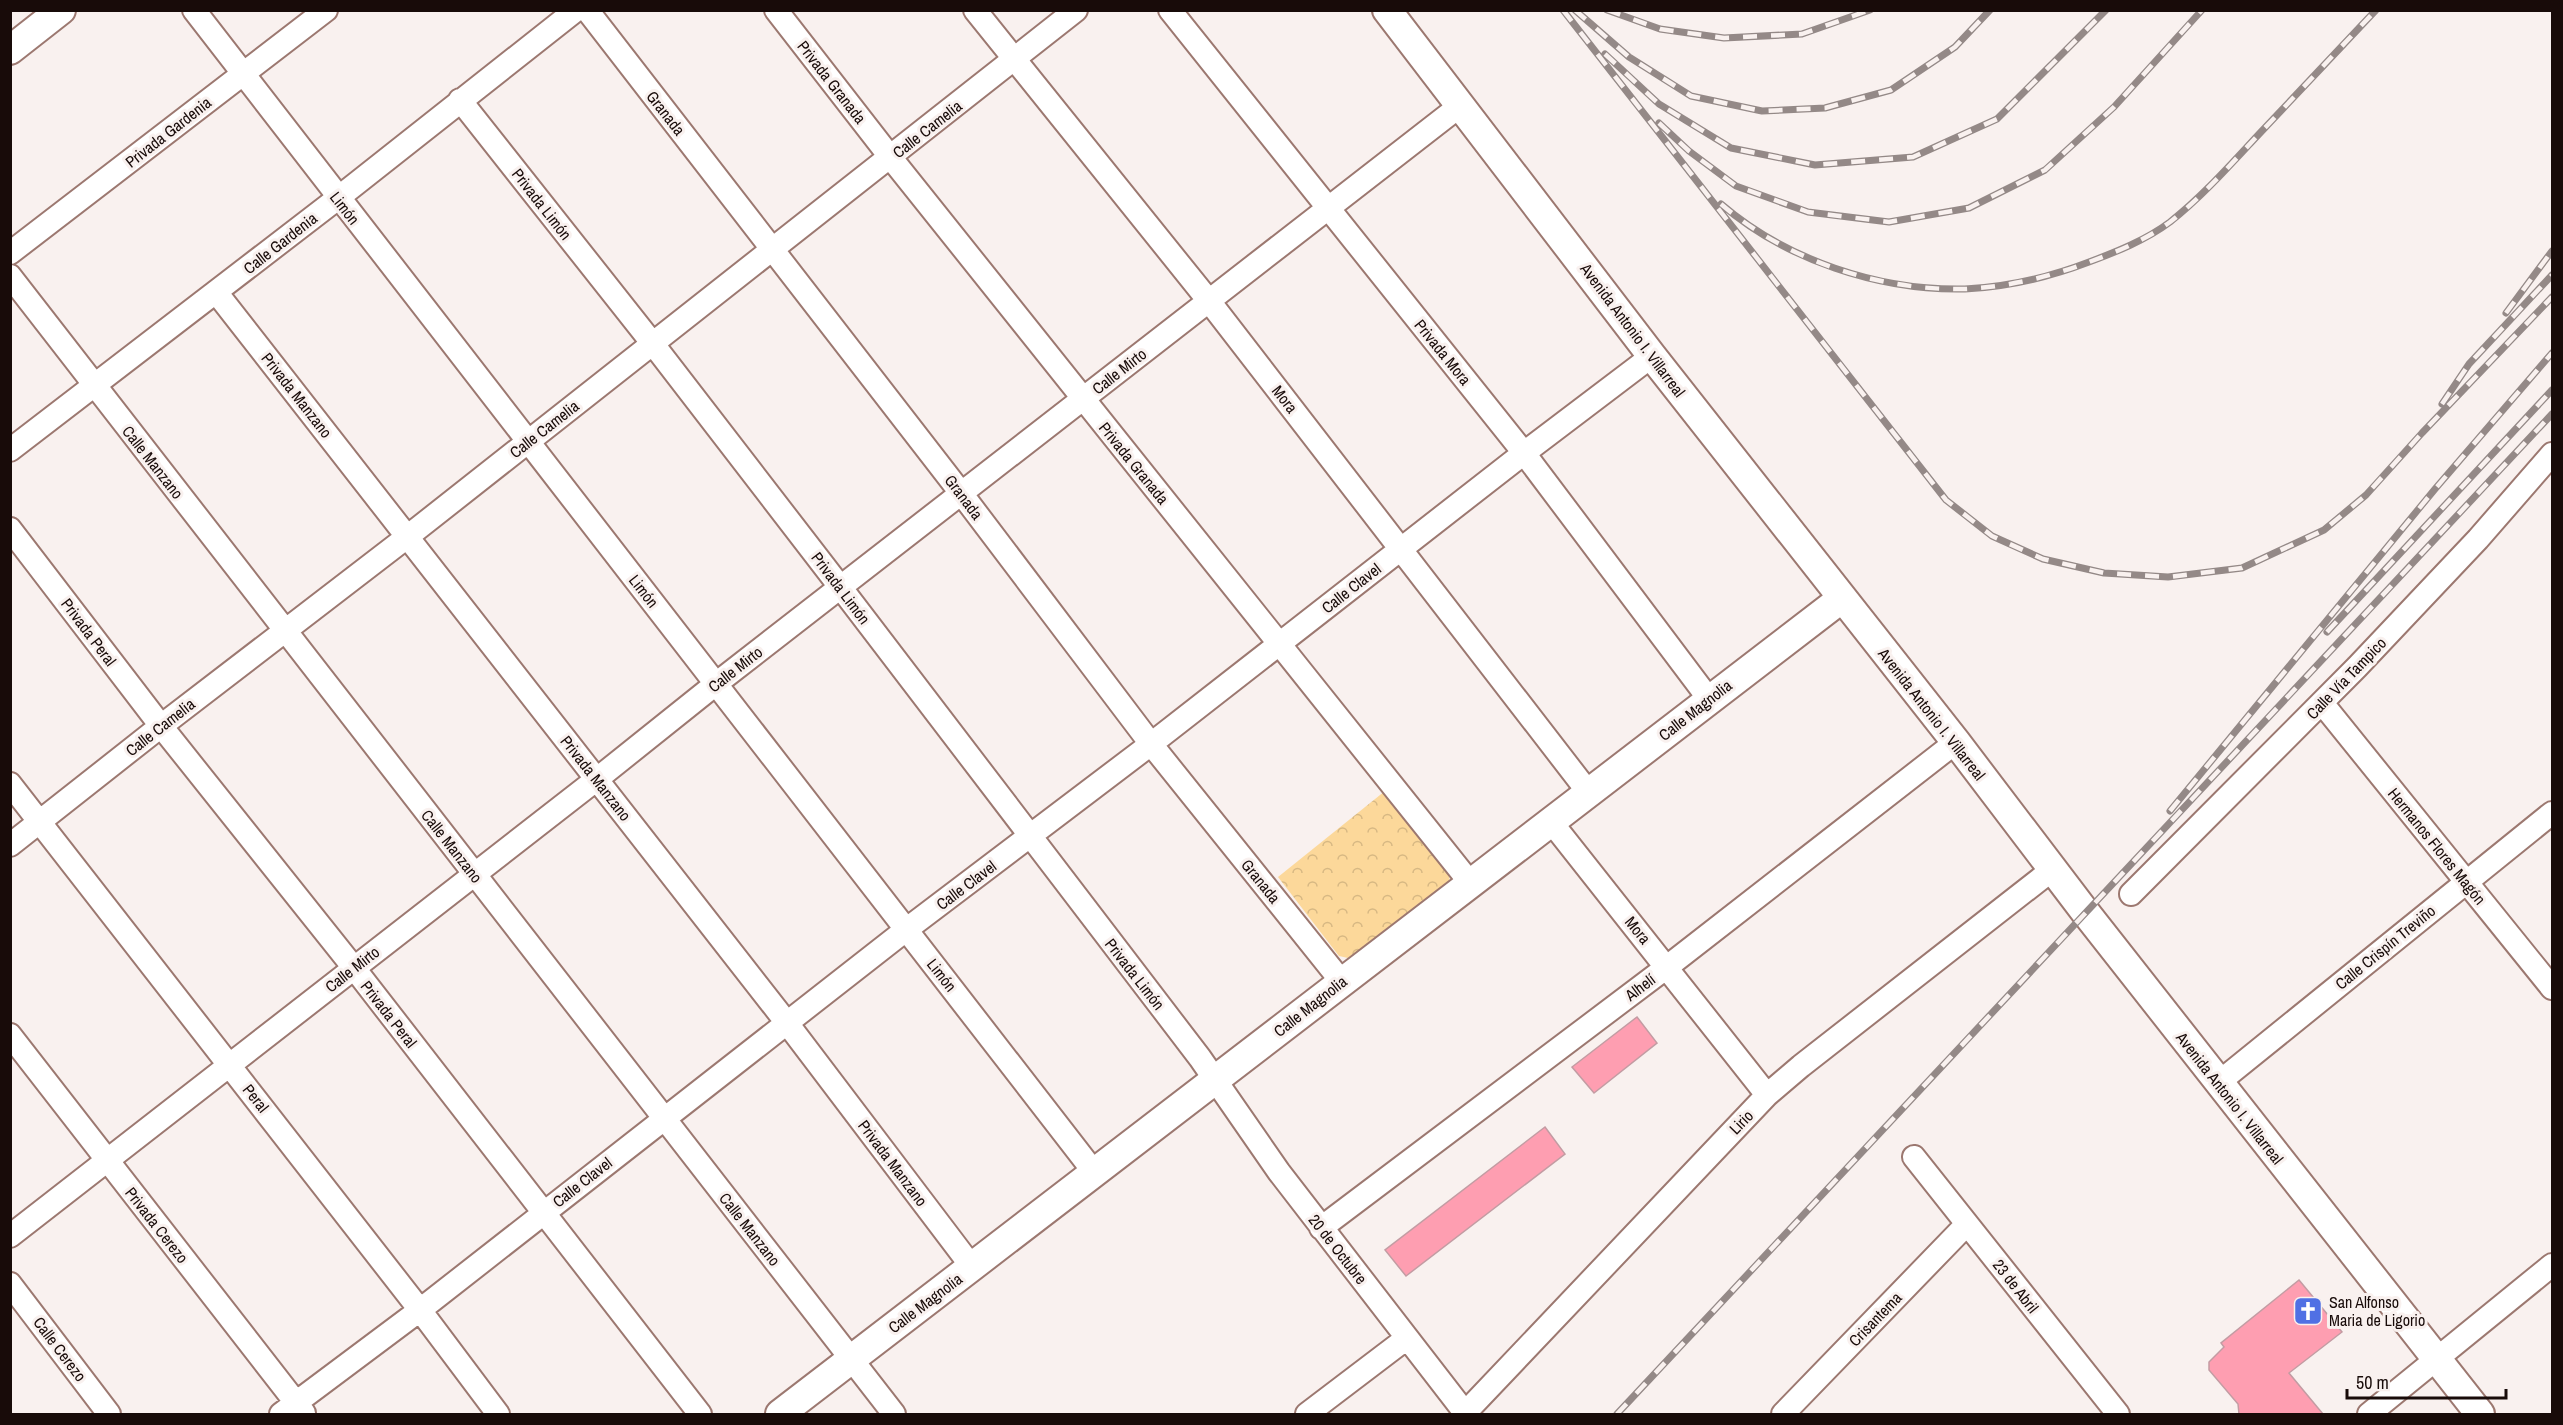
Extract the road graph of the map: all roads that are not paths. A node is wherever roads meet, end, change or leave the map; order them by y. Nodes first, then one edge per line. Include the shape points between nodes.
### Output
1 (61, 10) edge
2 (194, 10) edge
3 (326, 10) edge
4 (576, 10) edge
5 (587, 10) edge
6 (777, 10) edge
7 (975, 10) edge
8 (1076, 10) edge
9 (1170, 10) edge
10 (1387, 10) edge
11 (10, 50) edge
12 (1013, 60) junction
13 (242, 75) junction
14 (460, 100) junction
15 (1461, 105) junction
16 (891, 158) junction
17 (338, 198) junction
18 (1328, 209) junction
19 (773, 251) junction
20 (10, 253) edge
21 (10, 276) edge
22 (216, 292) junction
23 (1209, 302) junction
24 (653, 344) junction
25 (1652, 356) junction
26 (94, 386) junction
27 (1083, 398) junction
28 (527, 442) junction
29 (10, 450) edge
30 (1524, 453) junction
31 (2549, 466) edge
32 (961, 493) junction
33 (10, 529) edge
34 (407, 537) junction
35 (1402, 549) junction
36 (841, 588) junction
37 (1841, 599) junction
38 (285, 632) junction
39 (1279, 643) junction
40 (717, 683) junction
41 (1709, 699) junction
42 (2322, 703) junction
43 (161, 726) junction
44 (1956, 742) junction
45 (1151, 744) junction
46 (597, 779) junction
47 (10, 784) edge
48 (1589, 793) junction
49 (2553, 813) edge
50 (40, 822) junction
51 (1552, 823) junction
52 (1029, 837) junction
53 (10, 845) edge
54 (2053, 869) junction
55 (474, 873) junction
56 (2467, 881) junction
57 (1472, 885) junction
58 (2131, 894) dead end
59 (907, 929) junction
60 (1667, 967) junction
61 (354, 968) junction
62 (1342, 982) junction
63 (2553, 988) edge
64 (787, 1023) junction
65 (10, 1035) edge
66 (230, 1065) junction
67 (1215, 1080) junction
68 (2218, 1083) junction
69 (1767, 1095) junction
70 (663, 1119) junction
71 (1914, 1157) dead end
72 (106, 1161) junction
73 (1094, 1172) junction
74 (544, 1212) junction
75 (1967, 1224) junction
76 (1321, 1228) junction
77 (10, 1236) edge
78 (2553, 1265) edge
79 (972, 1267) junction
80 (10, 1284) edge
81 (420, 1310) junction
82 (1407, 1338) junction
83 (853, 1359) junction
84 (2436, 1360) junction
85 (294, 1411) edge
86 (2109, 1411) edge
87 (109, 1414) edge
88 (498, 1414) edge
89 (700, 1414) edge
90 (780, 1414) edge
91 (894, 1414) edge
92 (1307, 1414) edge
93 (1466, 1414) edge
94 (1783, 1414) edge
95 (2369, 1414) edge
96 (2480, 1414) edge

1 - 11 street
2 - 13 street, Limón
3 - 13 street, Privada Gardenia
4 - 14 street, Calle Gardenia
5 - 19 street, Granada
6 - 16 street, Privada Granada
7 - 12 street, Mora
8 - 12 street, Calle Camelia
9 - 18 street, Privada Mora
10 - 15 street, Avenida Antonio I. Villarreal
12 - 16 street, Calle Camelia
12 - 23 street, Mora
13 - 17 street, Limón
13 - 20 street, Privada Gardenia
14 - 17 street, Calle Gardenia
14 - 24 street, Privada Limón
15 - 18 street, Calle Mirto
15 - 25 street, Avenida Antonio I. Villarreal
16 - 19 street, Calle Camelia
16 - 27 street, Privada Granada
17 - 22 street, Calle Gardenia
17 - 28 street, Limón
18 - 23 street, Calle Mirto
18 - 30 street, Privada Mora
19 - 24 street, Calle Camelia
19 - 32 street, Granada
21 - 26 street, Calle Manzano
22 - 26 street, Calle Gardenia
22 - 34 street, Privada Manzano
23 - 27 street, Calle Mirto
23 - 35 street, Mora
24 - 28 street, Calle Camelia
24 - 36 street, Privada Limón
25 - 30 street, Calle Clavel
25 - 37 street, Avenida Antonio I. Villarreal
26 - 29 street, Calle Gardenia
26 - 38 street, Calle Manzano
27 - 32 street, Calle Mirto
27 - 39 street, Privada Granada
28 - 34 street, Calle Camelia
28 - 40 street, Limón
30 - 35 street, Calle Clavel
30 - 41 street, Privada Mora
31 - 42 street, Calle Vía Tampico
32 - 36 street, Calle Mirto
32 - 45 street, Granada
33 - 43 street, Privada Peral
34 - 38 street, Calle Camelia
34 - 46 street, Privada Manzano
35 - 39 street, Calle Clavel
35 - 48 street, Mora
36 - 40 street, Calle Mirto
36 - 52 street, Privada Limón
37 - 41 street, Calle Magnolia
37 - 44 street, Avenida Antonio I. Villarreal
38 - 43 street, Calle Camelia
38 - 55 street, Calle Manzano
39 - 45 street, Calle Clavel
39 - 57 street, Privada Granada
40 - 46 street, Calle Mirto
40 - 59 street, Limón
41 - 48 street, Calle Magnolia
42 - 56 street, Hermanos Flores Magón
42 - 58 street, Calle Vía Tampico
43 - 50 street, Calle Camelia
43 - 61 street, Privada Peral
44 - 54 street, Avenida Antonio I. Villarreal
44 - 60 street, Alhelí
45 - 52 street, Calle Clavel
45 - 62 street, Granada
46 - 55 street, Calle Mirto
46 - 64 street, Privada Manzano
47 - 50 street, Peral
48 - 51 street, Calle Magnolia
49 - 56 street, Calle Crispín Treviño
50 - 53 street, Calle Camelia
50 - 66 street, Peral
51 - 57 street, Calle Magnolia
51 - 60 street, Mora
52 - 59 street, Calle Clavel
52 - 67 street, Privada Limón
54 - 68 street, Avenida Antonio I. Villarreal
54 - 69 street, Lirio
55 - 61 street, Calle Mirto
55 - 70 street, Calle Manzano
56 - 63 street, Hermanos Flores Magón
56 - 68 street, Calle Crispín Treviño
57 - 62 street, Calle Magnolia
59 - 64 street, Calle Clavel
59 - 73 street, Limón
60 - 69 street, Mora
60 - 76 street, Alhelí
61 - 66 street, Calle Mirto
61 - 74 street, Privada Peral
62 - 67 street, Calle Magnolia
64 - 70 street, Calle Clavel
64 - 79 street, Privada Manzano
65 - 72 street, Privada Cerezo
66 - 72 street, Calle Mirto
66 - 81 street, Peral
67 - 73 street, Calle Magnolia
67 - 76 street, 20 de Octubre
68 - 84 street, Avenida Antonio I. Villarreal
69 - 93 street, Lirio
70 - 74 street, Calle Clavel
70 - 83 street, Calle Manzano
71 - 75 street, 23 de Abril
72 - 77 street, Calle Mirto
72 - 85 street, Privada Cerezo
73 - 79 street, Calle Magnolia
74 - 81 street, Calle Clavel
74 - 89 street, Privada Peral
75 - 86 street, 23 de Abril
75 - 94 street, Crisantema
76 - 82 street, 20 de Octubre
78 - 84 street
79 - 83 street, Calle Magnolia
80 - 87 street, Calle Cerezo
81 - 85 street, Calle Clavel
81 - 88 street, Peral
82 - 92 street
82 - 93 street, 20 de Octubre
83 - 90 street, Calle Magnolia
83 - 91 street, Calle Manzano
84 - 95 street
84 - 96 street, Avenida Antonio I. Villarreal

